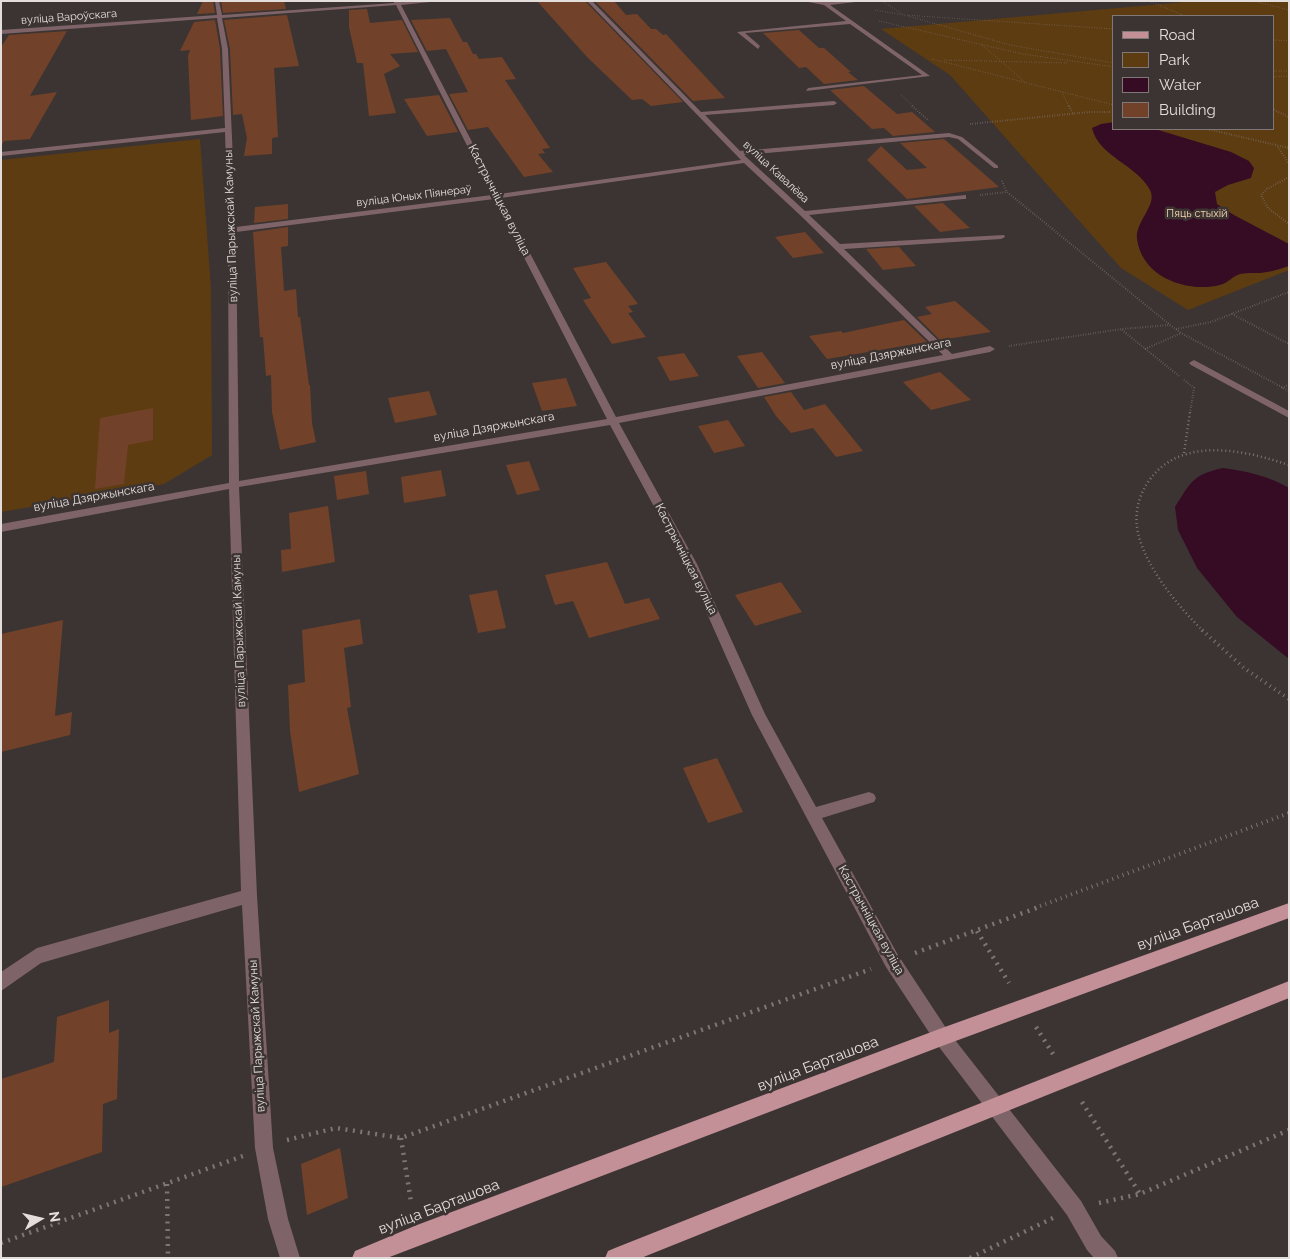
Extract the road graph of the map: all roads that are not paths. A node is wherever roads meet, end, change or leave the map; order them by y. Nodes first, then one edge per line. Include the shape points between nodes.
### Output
1 (217, 1) edge
2 (438, 1) edge
3 (589, 1) edge
4 (805, 1) edge
5 (862, 1) edge
6 (397, 2) edge
7 (825, 4) junction
8 (219, 15) junction
9 (851, 22) junction
10 (1, 32) edge
11 (758, 48) dead end
12 (808, 90) dead end
13 (834, 103) dead end
14 (700, 114) junction
15 (228, 130) junction
16 (739, 153) junction
17 (1, 154) edge
18 (746, 161) junction
19 (996, 167) road end
20 (498, 196) junction
21 (963, 197) road end
22 (804, 213) junction
23 (232, 230) junction
24 (1002, 237) dead end
25 (836, 247) junction
26 (990, 349) road end
27 (950, 356) junction
28 (1194, 363) dead end
29 (1289, 415) edge
30 (613, 421) junction
31 (234, 485) junction
32 (1, 528) edge
33 (869, 798) dead end
34 (813, 814) junction
35 (249, 896) junction
36 (1289, 910) edge
37 (1, 983) edge
38 (1289, 989) edge
39 (942, 1037) junction
40 (996, 1105) junction
41 (1099, 1253) edge
42 (290, 1258) edge
43 (362, 1258) edge
44 (615, 1258) edge

1 - 8 street, вуліца Парыжскай Камуны
2 - 6 street, вуліца Вароўскага
3 - 14 street, вуліца Кавалёва
4 - 7 street
5 - 7 street
6 - 8 street, вуліца Вароўскага
6 - 20 street, Кастрычніцкая вуліца
7 - 9 street
8 - 10 street, вуліца Вароўскага
8 - 15 street, вуліца Парыжскай Камуны via 225,49
9 - 11 street via 740,32
9 - 12 street via 927,76
13 - 14 street
14 - 16 street, вуліца Кавалёва
15 - 17 street
15 - 23 street, вуліца Парыжскай Камуны
16 - 18 street, вуліца Кавалёва
16 - 19 street via 945,136 960,138
18 - 20 street, вуліца Юных Піянераў
18 - 22 street, вуліца Кавалёва
20 - 23 street, вуліца Юных Піянераў
20 - 30 street, Кастрычніцкая вуліца
21 - 22 street
22 - 25 street, вуліца Кавалёва
23 - 31 street, вуліца Парыжскай Камуны
24 - 25 street
25 - 27 street, вуліца Кавалёва
26 - 27 street, вуліца Дзяржынскага
27 - 30 street, вуліца Дзяржынскага
28 - 29 street
30 - 31 street, вуліца Дзяржынскага
30 - 34 street, Кастрычніцкая вуліца via 692,564 759,715
31 - 32 street, вуліца Дзяржынскага
31 - 35 street, вуліца Парыжскай Камуны
33 - 34 street
34 - 39 street, Кастрычніцкая вуліца via 892,961
35 - 37 street via 38,956
35 - 42 street, вуліца Парыжскай Камуны via 264,1148 278,1219
36 - 39 main road, вуліца Барташова
38 - 40 main road
39 - 40 street, Кастрычніцкая вуліца
39 - 43 main road, вуліца Барташова
40 - 41 street, Кастрычніцкая вуліца via 1074,1208
40 - 44 main road

